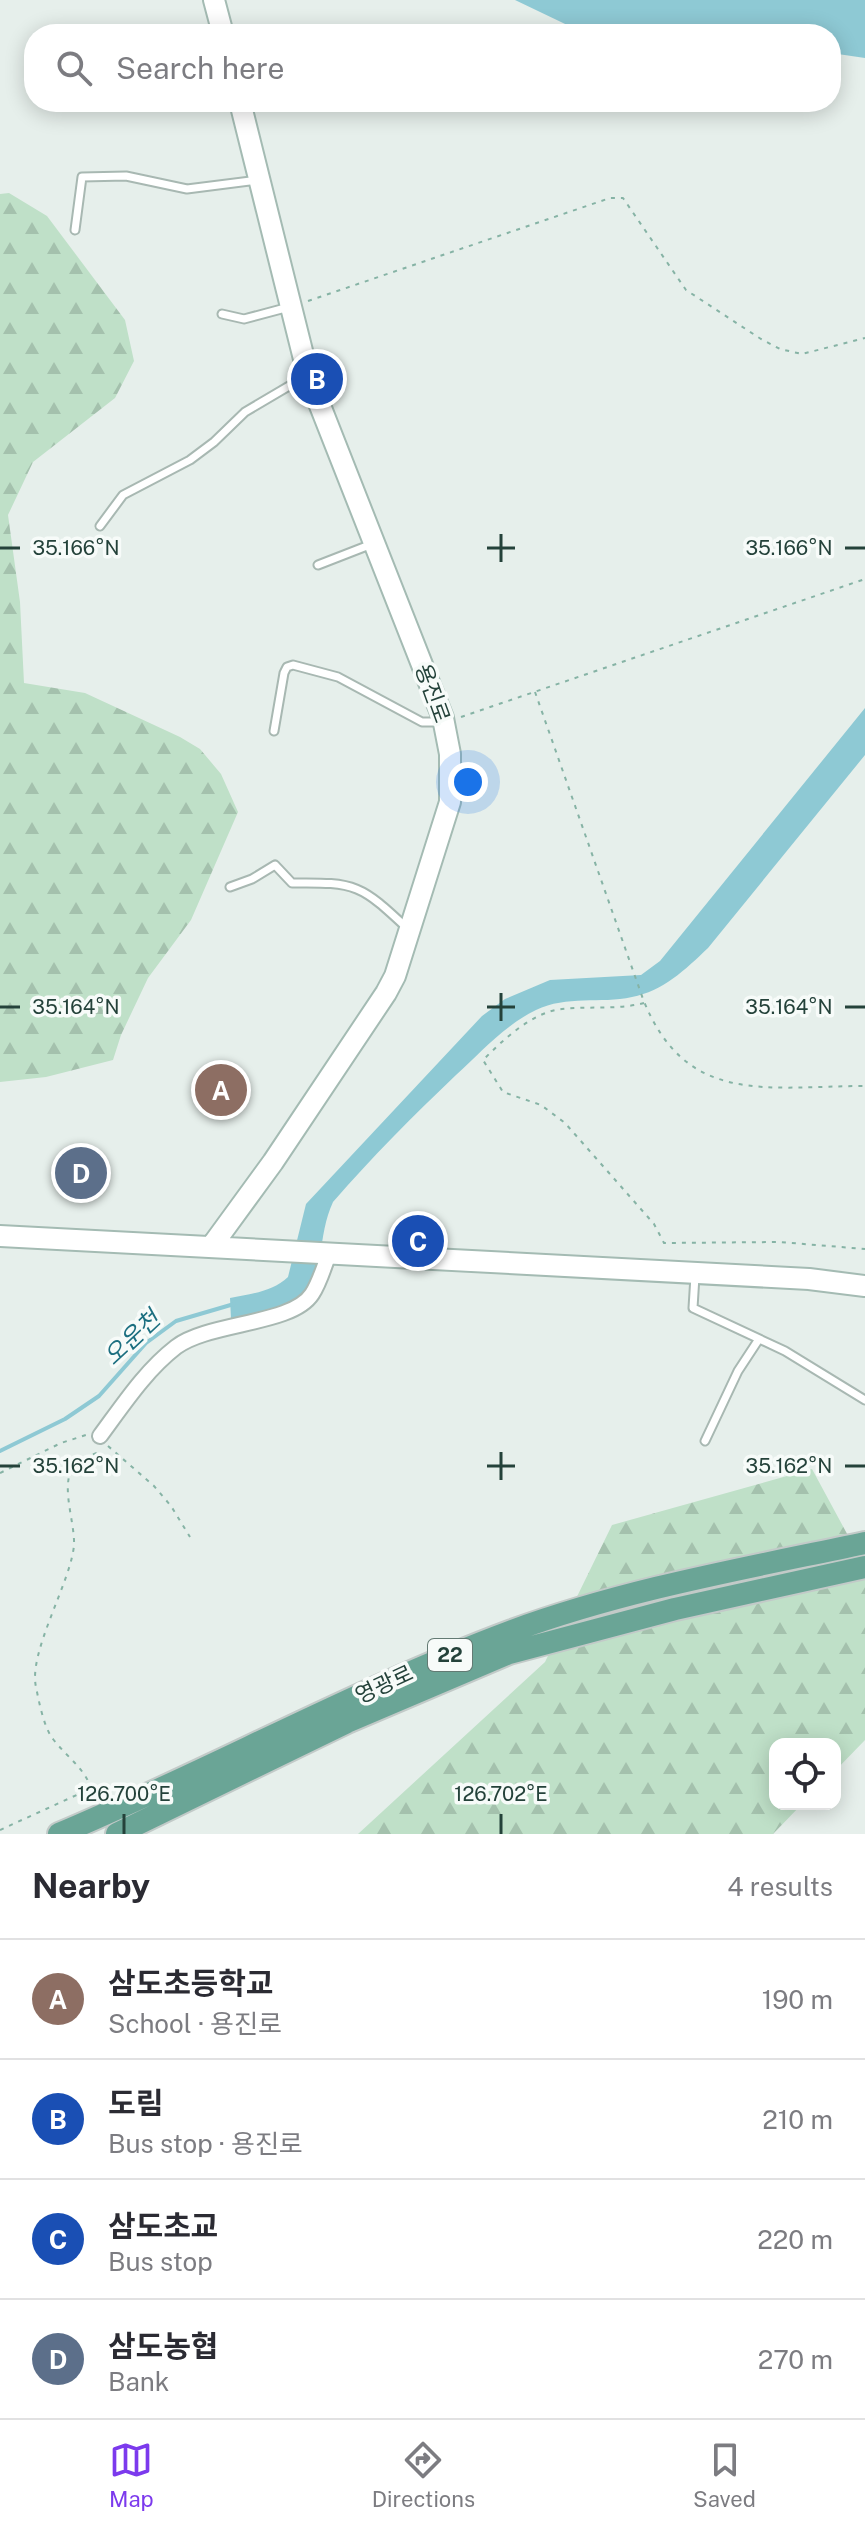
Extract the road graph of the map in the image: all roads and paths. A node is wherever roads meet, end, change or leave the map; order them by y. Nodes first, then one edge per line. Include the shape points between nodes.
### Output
1 (214, 0) edge
2 (221, 24) edge
3 (243, 112) edge
4 (260, 180) junction
5 (75, 230) dead end
6 (291, 306) junction
7 (222, 314) dead end
8 (865, 338) edge
9 (308, 375) junction
10 (100, 526) dead end
11 (375, 543) junction
12 (318, 565) dead end
13 (865, 579) edge
14 (535, 692) junction
15 (444, 722) junction
16 (274, 731) dead end
17 (230, 887) dead end
18 (410, 930) junction
19 (643, 1001) junction
20 (865, 1086) edge
21 (0, 1236) edge
22 (211, 1247) junction
23 (865, 1249) edge
24 (329, 1254) junction
25 (695, 1274) junction
26 (865, 1286) edge
27 (759, 1339) junction
28 (865, 1400) edge
29 (100, 1436) joint
30 (705, 1441) dead end
31 (0, 1473) edge
32 (190, 1537) dead end
33 (865, 1543) edge
34 (865, 1567) edge
35 (92, 1788) junction
36 (93, 1805) dead end
37 (0, 1830) edge
38 (59, 1834) edge
39 (117, 1834) edge

1 - 2 main road
3 - 4 main road, 용진로
4 - 5 lane via 187,189 126,176 82,177
4 - 6 main road, 용진로
6 - 7 lane via 244,319
6 - 8 path via 610,198 623,198 686,290 761,339 802,354
6 - 9 main road, 용진로
9 - 10 lane via 245,412 190,460 123,495
9 - 11 main road, 용진로
11 - 12 lane
11 - 15 main road, 용진로
13 - 14 path
14 - 15 path
14 - 19 path
15 - 16 lane via 422,722 338,677 293,665 284,673
15 - 18 main road, 용진로 via 450,802
17 - 18 lane via 275,865 292,883 334,883 366,893
18 - 22 main road, 용진로 via 395,976 368,1024
19 - 20 path via 671,1049 708,1077 765,1085
19 - 23 path via 547,1012 483,1060 503,1092 541,1105 565,1123 654,1224 664,1243 779,1242
21 - 22 main road
22 - 24 main road
24 - 25 main road
24 - 29 street via 312,1295 295,1309 178,1345 137,1386
25 - 26 main road
25 - 27 lane via 693,1308
27 - 28 lane
27 - 30 lane
29 - 31 path via 61,1443
32 - 35 path via 154,1486 109,1447 78,1461 71,1471 74,1546 37,1662 35,1684 51,1737
33 - 38 main road, 영광로 / 22 via 634,1592 516,1630 427,1664
34 - 39 main road, 영광로 / 22 via 509,1653 347,1722
35 - 36 path
35 - 37 path

